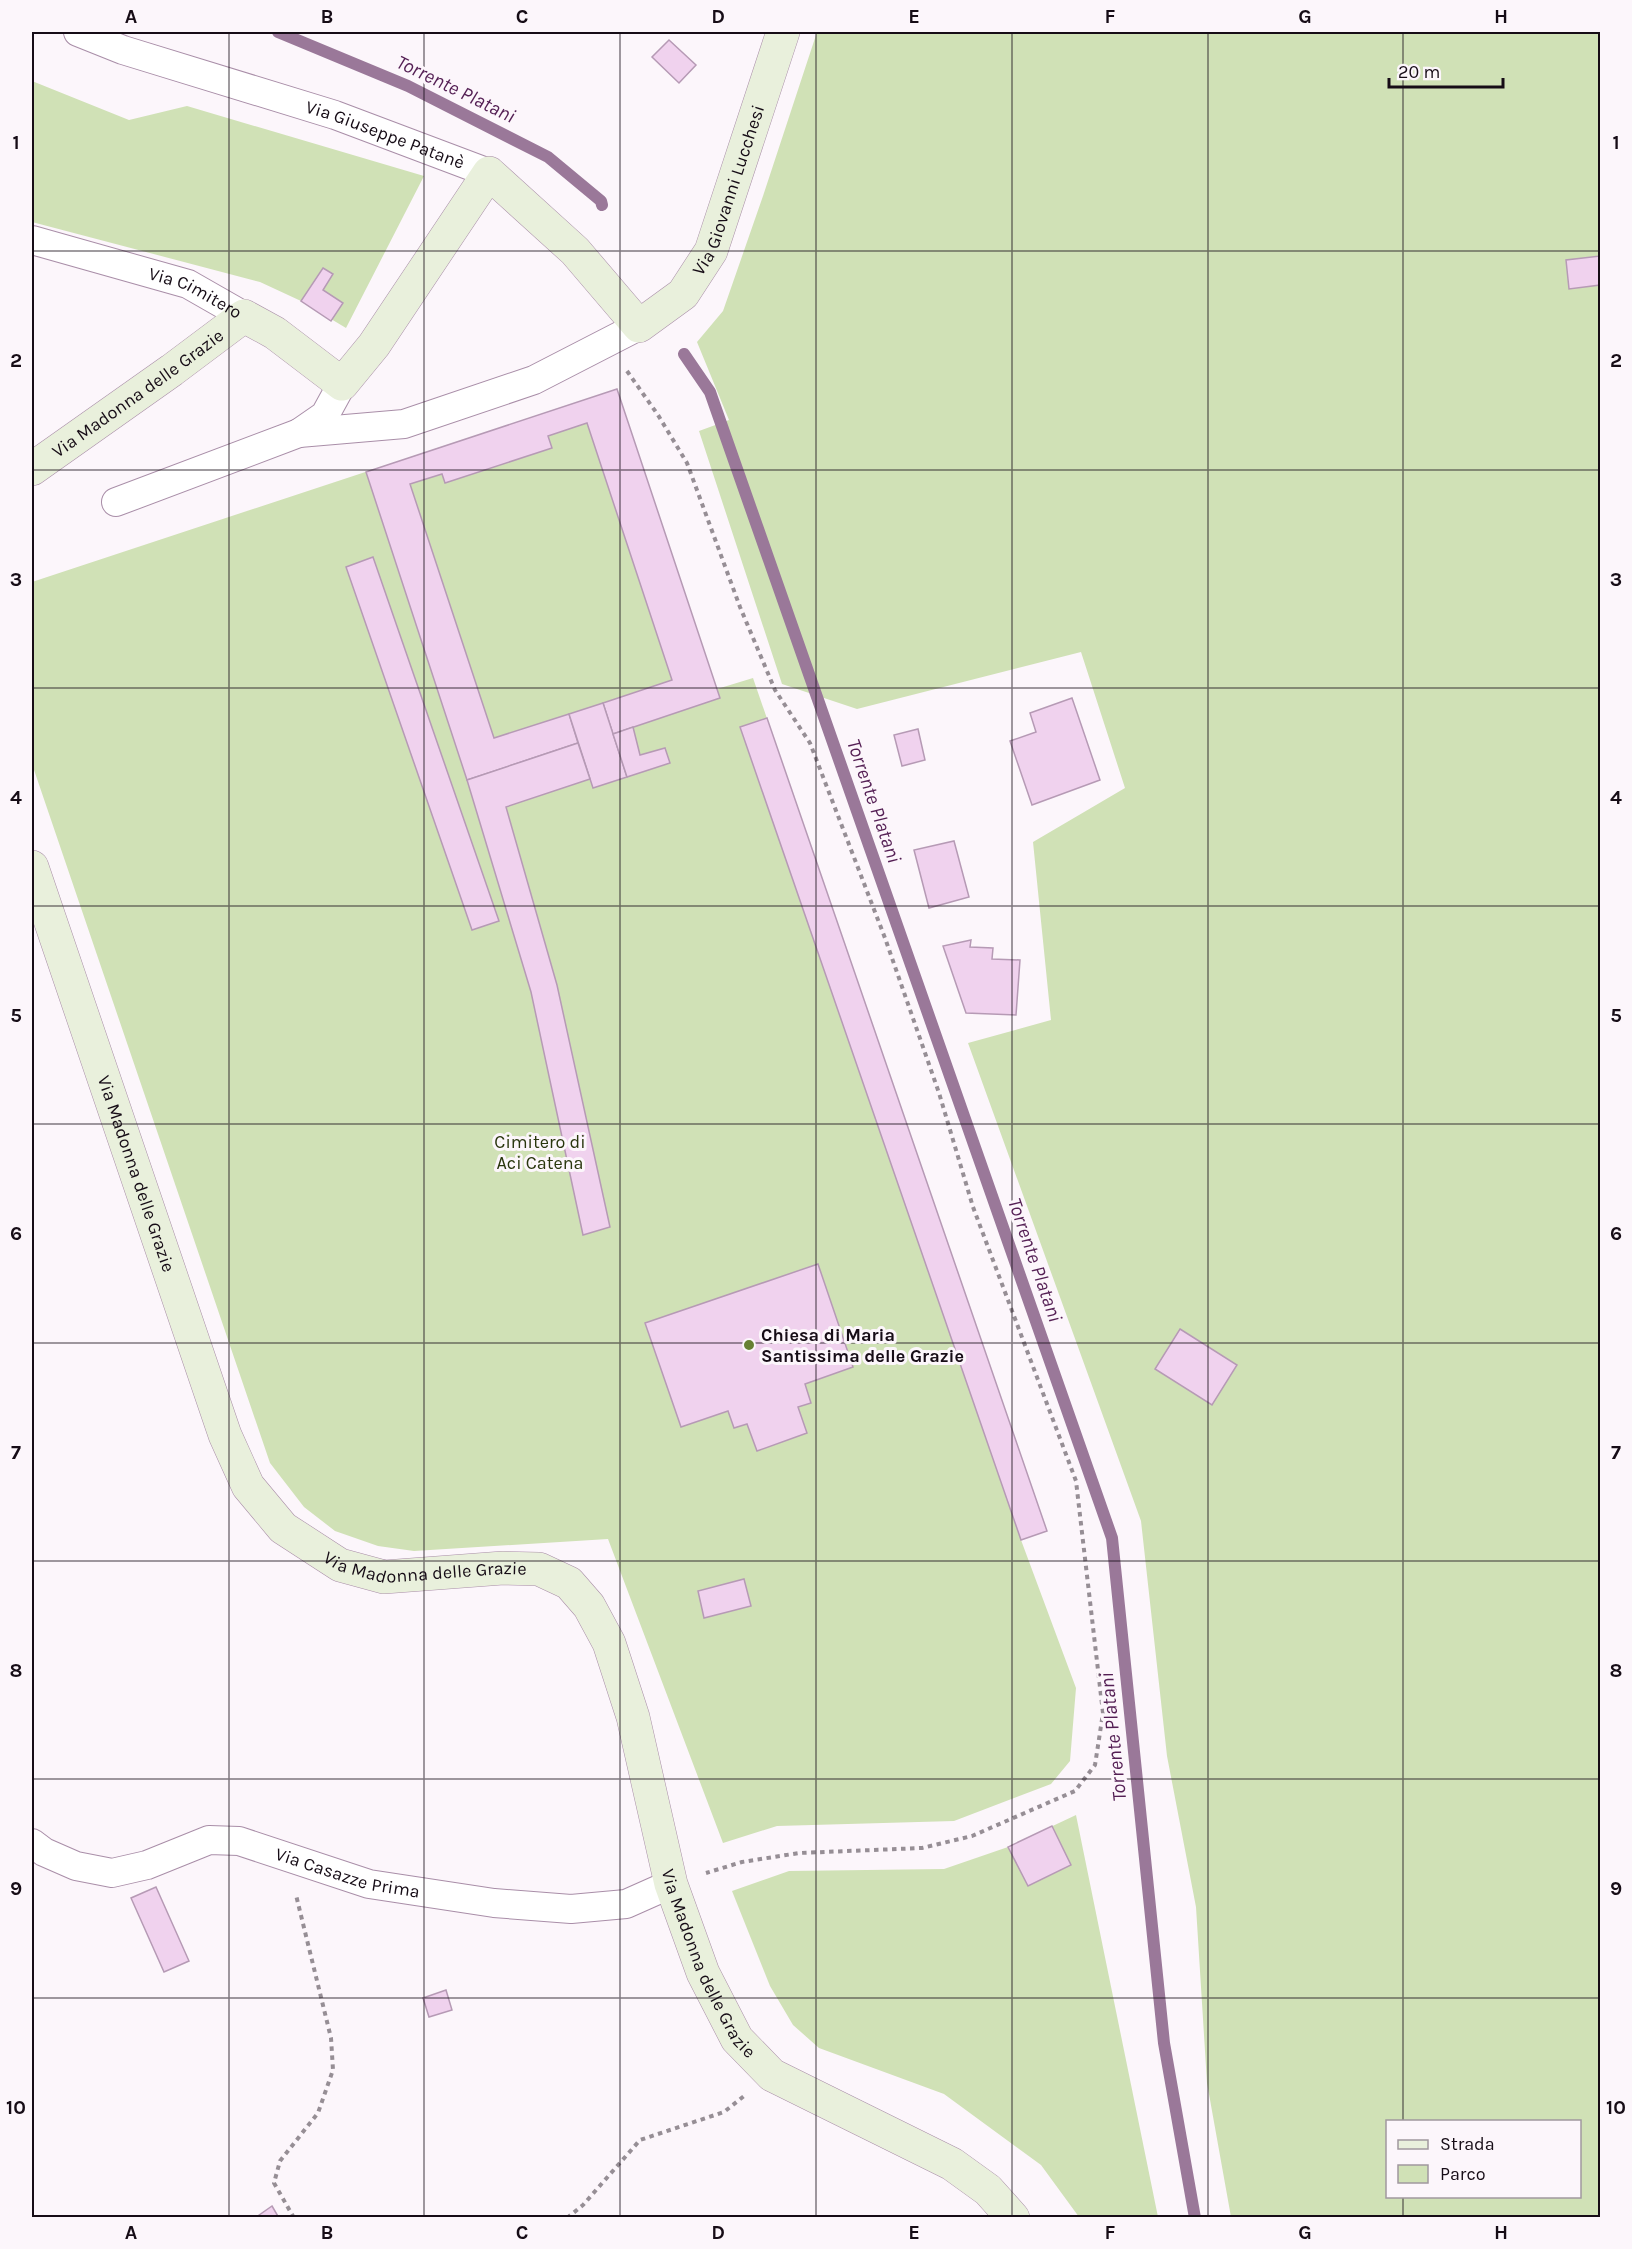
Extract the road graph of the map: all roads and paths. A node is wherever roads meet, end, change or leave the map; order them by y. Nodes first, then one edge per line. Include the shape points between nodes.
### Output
1 (78, 32) edge
2 (783, 32) edge
3 (489, 173) junction
4 (32, 240) edge
5 (244, 316) junction
6 (639, 326) junction
7 (607, 342) junction
8 (342, 384) junction
9 (299, 433) junction
10 (32, 469) edge
11 (116, 502) dead end
12 (32, 867) edge
13 (32, 1843) edge
14 (283, 1858) junction
15 (671, 1884) junction
16 (772, 2075) junction
17 (294, 2217) edge
18 (567, 2217) edge
19 (1013, 2217) edge

1 - 3 street, Via Giuseppe Patanè via 123,51 335,115
2 - 6 street, Via Giovanni Lucchesi via 711,251 682,294
3 - 6 street, Via Giuseppe Patanè via 575,251
3 - 8 street via 374,345
4 - 5 street, Via Cimitero via 188,284
5 - 8 street, Via Cimitero via 275,333
5 - 10 street, Via Madonna delle Grazie
6 - 7 street
7 - 9 street via 534,380 404,424
7 - 15 path via 687,463 740,607 775,690 810,743 885,938 939,1093 973,1207 1076,1481 1103,1713 1095,1765 1075,1791 972,1836 922,1848 800,1853 742,1862
8 - 9 street via 325,416
9 - 11 street
12 - 15 street, Via Madonna delle Grazie via 225,1435 248,1486 283,1528 340,1565 384,1577 539,1569 569,1583 589,1606 609,1643 633,1717
13 - 14 street, Via Casazze Prima via 76,1866 112,1873 147,1865 209,1840 239,1841
14 - 15 street, Via Casazze Prima via 369,1884 571,1910 626,1904
14 - 17 path via 331,2038 333,2070 318,2114 280,2161 274,2183
15 - 16 street, Via Madonna delle Grazie via 703,1973 732,2030
16 - 18 path via 724,2112 640,2140 583,2205
16 - 19 street, Via Madonna delle Grazie via 952,2164 988,2190

